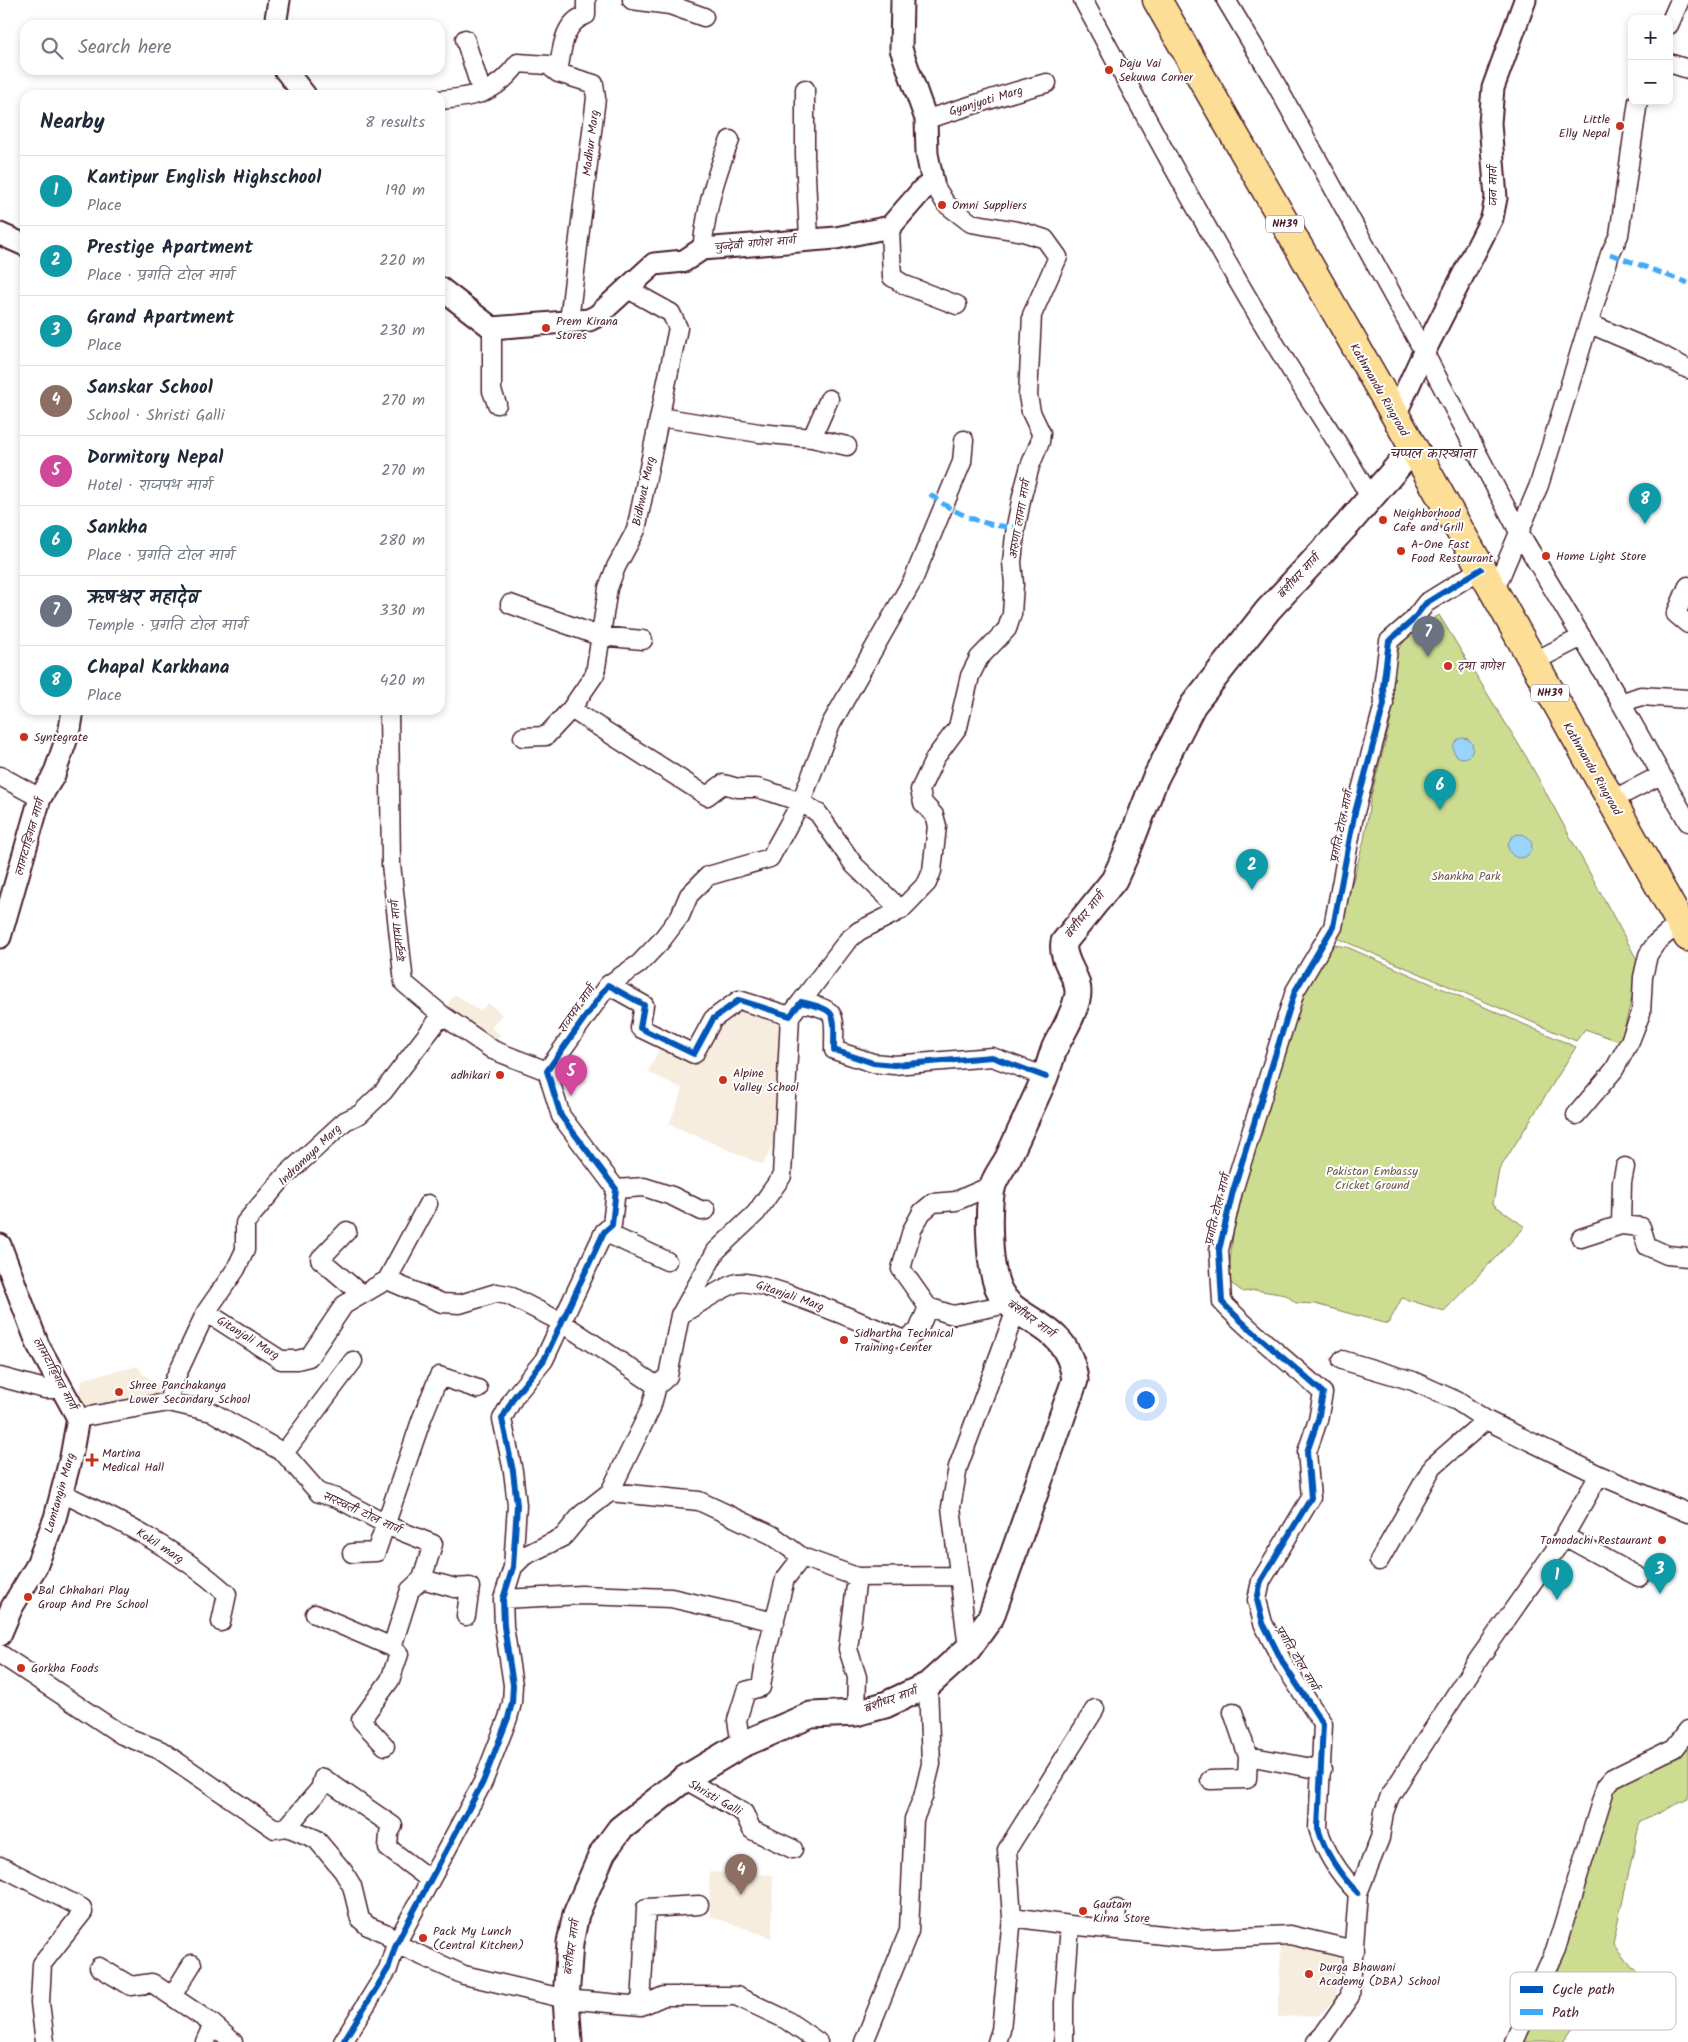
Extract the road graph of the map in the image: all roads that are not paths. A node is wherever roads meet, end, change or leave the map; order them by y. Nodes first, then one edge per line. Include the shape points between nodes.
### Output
1 (279, 0) edge
2 (586, 0) edge
3 (632, 0) edge
4 (902, 0) edge
5 (1084, 0) edge
6 (1157, 0) edge
7 (1226, 0) edge
8 (1525, 0) edge
9 (1680, 0) edge
10 (1673, 16) edge
11 (704, 17) dead end
12 (276, 20) edge
13 (465, 39) dead end
14 (1673, 64) edge
15 (1688, 69) edge
16 (558, 73) junction
17 (289, 75) edge
18 (1047, 83) dead end
19 (806, 89) dead end
20 (301, 90) edge
21 (482, 93) junction
22 (445, 100) edge
23 (1637, 105) edge
24 (926, 118) junction
25 (730, 140) dead end
26 (933, 183) junction
27 (890, 227) junction
28 (0, 234) edge
29 (810, 239) junction
30 (20, 243) edge
31 (702, 249) junction
32 (626, 288) junction
33 (445, 292) edge
34 (957, 305) dead end
35 (569, 322) junction
36 (1590, 324) junction
37 (492, 328) junction
38 (1424, 352) junction
39 (1688, 369) edge
40 (829, 399) dead end
41 (497, 404) dead end
42 (1395, 415) junction
43 (660, 417) junction
44 (812, 438) junction
45 (964, 440) dead end
46 (847, 446) dead end
47 (1413, 449) junction
48 (1370, 497) junction
49 (1519, 532) junction
50 (1481, 569) junction
51 (1688, 586) edge
52 (1494, 592) junction
53 (510, 604) dead end
54 (1688, 624) edge
55 (599, 636) junction
56 (1582, 637) junction
57 (643, 640) dead end
58 (1533, 662) junction
59 (1688, 699) edge
60 (1621, 703) junction
61 (571, 709) junction
62 (73, 715) edge
63 (389, 715) edge
64 (523, 737) dead end
65 (1661, 775) junction
66 (0, 776) edge
67 (40, 798) junction
68 (1610, 801) junction
69 (802, 802) junction
70 (1688, 822) edge
71 (7, 891) edge
72 (901, 910) junction
73 (1684, 930) edge
74 (0, 937) edge
75 (608, 985) junction
76 (795, 1009) junction
77 (442, 1015) junction
78 (547, 1071) junction
79 (1046, 1077) junction
80 (1576, 1115) dead end
81 (1625, 1167) dead end
82 (993, 1185) junction
83 (616, 1189) junction
84 (428, 1204) dead end
85 (706, 1210) dead end
86 (1621, 1225) junction
87 (347, 1231) dead end
88 (604, 1232) junction
89 (1580, 1238) dead end
90 (0, 1246) edge
91 (1688, 1257) edge
92 (667, 1260) dead end
93 (387, 1280) junction
94 (361, 1294) junction
95 (928, 1307) junction
96 (1012, 1307) junction
97 (206, 1312) junction
98 (680, 1315) junction
99 (561, 1322) junction
100 (1342, 1360) dead end
101 (353, 1361) dead end
102 (0, 1377) edge
103 (657, 1386) junction
104 (63, 1389) junction
105 (478, 1389) dead end
106 (169, 1402) junction
107 (78, 1418) junction
108 (1486, 1420) junction
109 (284, 1453) junction
110 (1599, 1475) junction
111 (610, 1492) junction
112 (62, 1493) junction
113 (1688, 1513) edge
114 (388, 1524) junction
115 (1564, 1536) junction
116 (352, 1553) dead end
117 (802, 1558) junction
118 (1379, 1561) dead end
119 (513, 1567) junction
120 (958, 1576) junction
121 (857, 1577) junction
122 (1639, 1577) dead end
123 (422, 1579) junction
124 (503, 1599) junction
125 (315, 1614) dead end
126 (466, 1616) dead end
127 (221, 1622) dead end
128 (775, 1622) junction
129 (0, 1635) edge
130 (392, 1646) junction
131 (968, 1649) junction
132 (0, 1654) edge
133 (928, 1685) junction
134 (1095, 1709) dead end
135 (1233, 1712) dead end
136 (856, 1713) junction
137 (1688, 1730) edge
138 (741, 1744) junction
139 (385, 1746) dead end
140 (1248, 1756) junction
141 (1322, 1770) junction
142 (684, 1779) junction
143 (1210, 1780) dead end
144 (287, 1827) junction
145 (793, 1849) dead end
146 (0, 1866) edge
147 (429, 1879) junction
148 (1358, 1893) junction
149 (699, 1905) dead end
150 (1117, 1909) dead end
151 (1012, 1917) junction
152 (1070, 1925) junction
153 (1116, 1930) junction
154 (396, 1944) junction
155 (1354, 1950) junction
156 (192, 1964) dead end
157 (99, 1967) dead end
158 (1545, 1972) edge
159 (172, 1996) junction
160 (566, 1999) junction
161 (641, 2006) junction
162 (213, 2024) junction
163 (1519, 2030) edge
164 (46, 2042) edge
165 (205, 2042) edge
166 (233, 2042) edge
167 (343, 2042) edge
168 (569, 2042) edge
169 (818, 2042) edge
170 (864, 2042) edge
171 (997, 2042) edge
172 (1064, 2042) edge
173 (1316, 2042) edge
174 (1514, 2042) edge

1 - 12 street
2 - 16 street via 586,15 572,24 565,36
3 - 11 street via 670,5
4 - 24 street via 901,49
5 - 48 street via 1166,157
6 - 42 highway, Kathmandu Ringroad / NH39
7 - 38 street
8 - 38 street, जन मार्ग via 1493,88 1490,123 1496,198 1492,218
9 - 10 street
13 - 21 street
14 - 15 street
16 - 21 street via 548,65 518,63 505,80
16 - 35 street, Madhur Marg via 594,84 596,98
17 - 20 street
18 - 24 street, Gyanjyoti Marg
19 - 29 street
21 - 22 street
23 - 36 street via 1619,235 1610,254
24 - 26 street via 927,154
25 - 31 street via 714,178 706,209
26 - 27 street via 923,189
26 - 72 street, अरुणा लामा मार्ग via 946,204 971,223 1046,238 1058,257 1032,315 1028,396 1041,433 1016,526 1012,614 1006,629 979,658 970,676 958,727 935,758 920,790 923,803 934,815 937,826 932,871 927,882
27 - 29 street, चुन्देवी गणेश मार्ग via 836,238
27 - 34 street via 892,277
28 - 30 street
29 - 31 street, चुन्देवी गणेश मार्ग
31 - 32 street, चुन्देवी गणेश मार्ग via 684,261 654,264
32 - 35 street, चुन्देवी गणेश मार्ग via 597,316
32 - 43 street, Bidhwat Marg via 671,313 678,328
33 - 37 street
35 - 37 street, चुन्देवी गणेश मार्ग
36 - 39 street
36 - 49 street via 1539,485
37 - 41 street via 492,391
38 - 42 street, जन मार्ग
38 - 49 street
40 - 44 street
42 - 47 highway, Kathmandu Ringroad / NH39
43 - 44 street
43 - 55 street, Bidhwat Marg via 636,530 608,588
44 - 46 street
45 - 69 street via 962,462 914,580 831,724
47 - 48 main road, बंशीधर मार्ग
47 - 50 highway, Kathmandu Ringroad / NH39
48 - 79 main road, बंशीधर मार्ग via 1268,610 1192,705 1155,779 1114,880 1064,942 1063,950 1078,987 1078,996
49 - 52 street
49 - 56 street
50 - 52 highway, Kathmandu Ringroad / NH39
50 - 141 street, प्रगति टोल मार्ग via 1426,603 1412,621 1389,641 1384,704 1354,816 1333,927 1295,991 1233,1191 1219,1250 1222,1302 1251,1333 1323,1393 1307,1452 1311,1498 1261,1581 1257,1600 1263,1623 1284,1665 1323,1724
51 - 54 street via 1676,614
52 - 58 highway, Kathmandu Ringroad / NH39
53 - 55 street
55 - 57 street
55 - 61 street, Bidhwat Marg via 595,674
56 - 58 street
56 - 60 street
58 - 68 highway, Kathmandu Ringroad / NH39
59 - 60 street via 1641,696
60 - 65 street
61 - 64 street, Bidhwat Marg via 546,736
61 - 69 street via 707,796 723,784 757,788
62 - 67 street, लामटाङ्गिन मार्ग via 54,775
63 - 77 street, इन्द्रमाया मार्ग via 391,864 404,983
65 - 68 street
65 - 70 street
66 - 67 street
67 - 71 street, लामटाङ्गिन मार्ग
68 - 73 highway, Kathmandu Ringroad / NH39
69 - 72 street via 818,813 854,865
69 - 75 street via 770,858 708,876 689,895 680,916 661,941 639,964
71 - 74 street, लामटाङ्गिन मार्ग
72 - 76 street, अरुणा लामा मार्ग via 858,931 848,940
73 - 80 street via 1656,944 1648,955 1641,1013 1630,1041 1614,1070
75 - 76 street, राजपथ मार्ग via 644,1005 640,1028 694,1054 713,1019 739,1000
75 - 78 street, राजपथ मार्ग
76 - 79 street, राजपथ मार्ग via 825,1008 831,1012 834,1018 834,1050 873,1064 992,1057
76 - 98 street via 782,1176 756,1213 716,1251
77 - 78 street, इन्द्रमाया मार्ग via 493,1050
77 - 97 street, Indramaya Marg via 383,1092 360,1114 345,1121 285,1176 245,1223 244,1250 236,1269
78 - 83 street via 561,1116
79 - 82 main road, बंशीधर मार्ग
81 - 86 street
82 - 95 street via 956,1202 933,1203 922,1212 912,1230 901,1269
82 - 96 main road, बंशीधर मार्ग via 990,1207 992,1268 997,1288
83 - 85 street via 644,1187
83 - 88 street via 612,1225
84 - 93 street
86 - 89 street
86 - 91 street via 1641,1227 1647,1246 1666,1255
87 - 94 street via 320,1259
88 - 92 street
88 - 99 street
90 - 104 street, लामटाङ्गिन मार्ग via 38,1345
93 - 94 street, Gitanjali Marg
93 - 99 street via 442,1304 460,1304 496,1293 508,1295
94 - 97 street, Gitanjali Marg via 344,1304 309,1357 297,1360 281,1360
95 - 96 street via 953,1315
95 - 98 street, Gitanjali Marg via 918,1331 904,1340 815,1304 748,1282 736,1283
96 - 120 street via 958,1467 951,1507
96 - 131 main road, बंशीधर मार्ग via 1062,1343 1072,1360 1075,1380 992,1617
97 - 106 street, Gitanjali Marg via 172,1385
98 - 103 street via 668,1376
99 - 103 street
99 - 119 street via 544,1360 514,1397 502,1419 517,1505
100 - 108 street via 1413,1381 1458,1401
101 - 109 street
102 - 104 street via 45,1389
103 - 111 street via 651,1408
104 - 107 street, लामटाङ्गिन मार्ग
105 - 114 street via 439,1376
106 - 107 street
106 - 109 street, सरस्वती टोल मार्ग via 212,1412
107 - 112 street, Lamtangin Marg
108 - 110 street
108 - 118 street via 1433,1466
109 - 114 street, सरस्वती टोल मार्ग via 320,1493 337,1498
110 - 113 street
110 - 115 street
111 - 117 street via 699,1501 772,1535
111 - 119 street via 582,1514 563,1537 524,1556
112 - 127 street, Kokil marg via 126,1523 206,1575 227,1594
112 - 129 street, Lamtangin Marg via 36,1566
114 - 116 street via 376,1552
114 - 123 street, सरस्वती टोल मार्ग via 433,1544
115 - 122 street
115 - 148 street via 1478,1660 1390,1796 1380,1838
117 - 121 street
117 - 128 street via 785,1580
119 - 124 street
120 - 121 street
120 - 131 street
121 - 136 street via 848,1649 857,1677
123 - 126 street via 455,1588 470,1587
123 - 130 street via 410,1590
124 - 128 street via 581,1595 671,1598
124 - 147 street via 513,1685 508,1718 483,1782
125 - 130 street
128 - 138 street via 761,1687 746,1691 737,1720
130 - 139 street via 399,1654 390,1680 361,1720
131 - 133 main road, बंशीधर मार्ग
132 - 144 street via 122,1735 160,1750 275,1829
133 - 136 main road, बंशीधर मार्ग via 902,1698
133 - 170 street via 931,1764 914,1819 909,1931
134 - 151 street via 1006,1850
135 - 140 street
136 - 138 main road, बंशीधर मार्ग via 811,1715
137 - 158 street via 1674,1748 1613,1778 1606,1786 1556,1948
138 - 142 main road, बंशीधर मार्ग
140 - 141 street
140 - 143 street via 1247,1779
141 - 148 street, प्रगति टोल मार्ग via 1318,1828 1345,1880
142 - 145 street, Shristi Galli via 744,1813 752,1830
142 - 160 main road, बंशीधर मार्ग via 620,1829 603,1852 576,1914
144 - 147 street via 320,1789 323,1778 393,1826 388,1848
144 - 154 street via 316,1839 352,1886 360,1919
146 - 164 street via 82,1908 83,1912 42,1964 40,2003
147 - 154 street
148 - 155 street
149 - 161 street via 646,1908
150 - 153 street
151 - 152 street
151 - 171 street via 1001,2030
152 - 153 street
152 - 172 street
153 - 155 street via 1200,1939 1290,1935
154 - 160 street via 464,1975
154 - 167 street via 388,1969
155 - 173 street via 1350,1996
156 - 159 street
157 - 159 street via 131,1986 152,1983
159 - 162 street
160 - 161 street
160 - 168 main road, बंशीधर मार्ग
161 - 169 street via 664,1996 736,1996 784,2020
162 - 165 street
162 - 166 street
163 - 174 street

